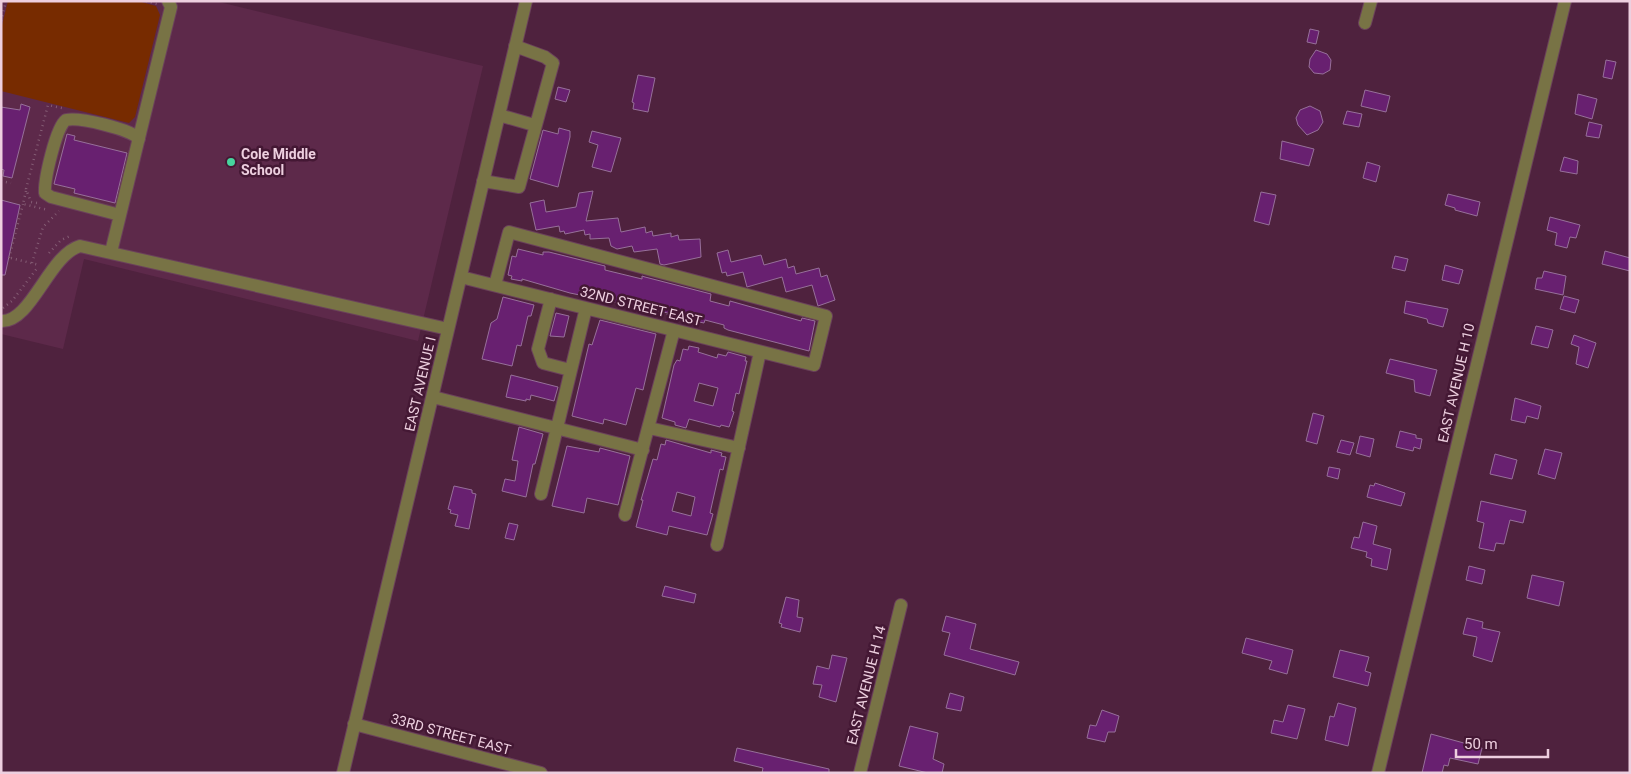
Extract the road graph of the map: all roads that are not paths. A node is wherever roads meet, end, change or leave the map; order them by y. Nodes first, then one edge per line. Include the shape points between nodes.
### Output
1 (526, 1) edge
2 (1371, 1) edge
3 (1565, 1) edge
4 (165, 5) edge
5 (1365, 23) dead end
6 (515, 46) junction
7 (499, 114) junction
8 (534, 125) junction
9 (139, 139) junction
10 (483, 181) junction
11 (120, 215) junction
12 (111, 252) junction
13 (461, 277) junction
14 (495, 286) junction
15 (551, 299) junction
16 (586, 308) junction
17 (1, 321) edge
18 (448, 329) junction
19 (674, 330) junction
20 (760, 352) junction
21 (570, 370) junction
22 (433, 397) junction
23 (556, 428) junction
24 (649, 428) junction
25 (739, 448) junction
26 (643, 450) junction
27 (541, 494) dead end
28 (625, 515) dead end
29 (717, 544) dead end
30 (902, 605) dead end
31 (354, 724) junction
32 (343, 773) edge
33 (541, 773) edge
34 (860, 773) edge
35 (1378, 773) edge

1 - 6 street, EAST AVENUE I
2 - 5 street
3 - 35 street, EAST AVENUE H 10
4 - 9 street via 171,7
6 - 7 street, EAST AVENUE I
6 - 8 street via 553,62
7 - 8 street
7 - 10 street, EAST AVENUE I
8 - 10 street via 519,187
9 - 11 street
9 - 11 street via 130,132 72,118 63,122 58,131 44,189 47,196 65,208
10 - 13 street, EAST AVENUE I
11 - 12 street
12 - 17 street via 80,246 69,251 15,318
12 - 18 street via 226,281
13 - 14 street, 32ND STREET EAST
13 - 18 street, EAST AVENUE I
14 - 15 street, 32ND STREET EAST
14 - 20 street, 32ND STREET EAST via 509,232 826,316 814,365
15 - 16 street, 32ND STREET EAST
15 - 21 street via 538,349 543,363
16 - 19 street, 32ND STREET EAST
16 - 21 street
18 - 22 street, EAST AVENUE I
19 - 20 street, 32ND STREET EAST
19 - 24 street
20 - 25 street
21 - 23 street
22 - 23 street
22 - 31 street, EAST AVENUE I
23 - 26 street
23 - 27 street
24 - 25 street
24 - 26 street
25 - 29 street
26 - 28 street
30 - 34 street, EAST AVENUE H 14
31 - 32 street, EAST AVENUE I
31 - 33 street, 33RD STREET EAST

